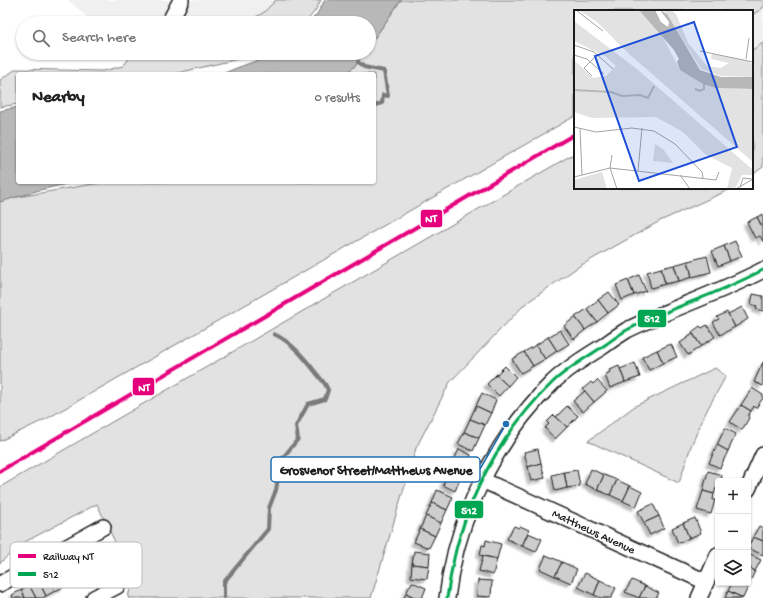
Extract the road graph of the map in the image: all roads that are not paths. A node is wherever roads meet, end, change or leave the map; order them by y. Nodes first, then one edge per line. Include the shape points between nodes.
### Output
1 (181, 0) edge
2 (173, 16) edge
3 (763, 270) edge
4 (763, 456) edge
5 (482, 480) junction
6 (751, 482) edge
7 (103, 527) dead end
8 (76, 542) edge
9 (715, 562) edge
10 (10, 578) edge
11 (706, 582) junction
12 (0, 584) edge
13 (113, 588) edge
14 (0, 592) edge
15 (3, 598) edge
16 (94, 598) edge
17 (447, 598) edge
18 (698, 598) edge

1 - 2 street
3 - 5 street via 626,331 592,353 554,382 521,419 500,448
4 - 6 street
5 - 11 street, Matthews Avenue
5 - 17 street via 460,535
7 - 8 street
9 - 11 street
10 - 12 street
11 - 18 street
13 - 16 street
14 - 15 street

